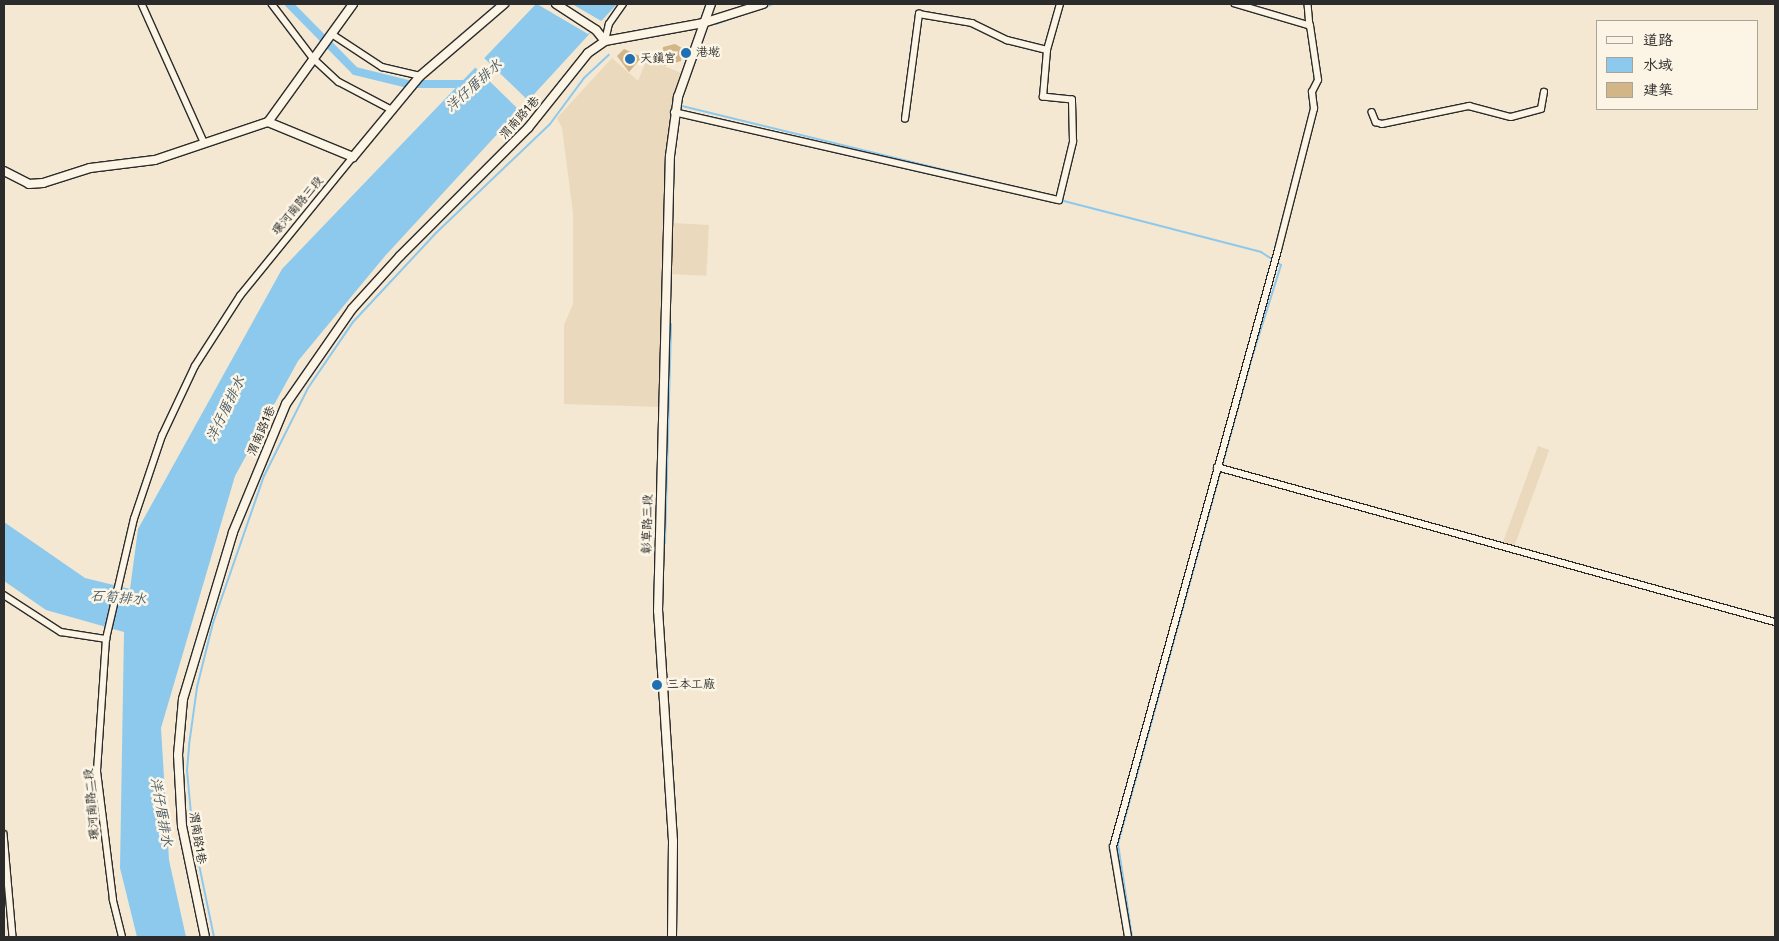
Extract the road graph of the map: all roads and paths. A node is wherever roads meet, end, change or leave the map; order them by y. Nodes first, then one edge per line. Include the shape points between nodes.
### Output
1 (142, 4) edge
2 (272, 4) edge
3 (352, 4) edge
4 (504, 4) edge
5 (556, 4) edge
6 (623, 4) edge
7 (711, 4) edge
8 (763, 4) edge
9 (1060, 4) edge
10 (1235, 4) edge
11 (1308, 4) edge
12 (703, 23) junction
13 (1310, 26) junction
14 (330, 36) junction
15 (605, 41) junction
16 (1046, 50) junction
17 (315, 56) junction
18 (420, 76) junction
19 (1544, 92) dead end
20 (392, 110) junction
21 (674, 112) junction
22 (1372, 112) dead end
23 (905, 118) dead end
24 (268, 122) junction
25 (204, 142) junction
26 (353, 158) junction
27 (4, 172) edge
28 (1217, 467) junction
29 (120, 576) joint
30 (4, 596) edge
31 (1775, 622) edge
32 (106, 639) junction
33 (4, 834) edge
34 (13, 937) edge
35 (122, 937) edge
36 (205, 937) edge
37 (672, 937) edge
38 (1128, 937) edge

1 - 25 street
2 - 17 street
3 - 14 street
4 - 18 street, 環河南路三段
5 - 15 street via 596,30
6 - 15 street via 608,24
7 - 12 street, 彰草路三段
8 - 12 street
9 - 16 street
10 - 13 street
11 - 13 street
12 - 15 street
12 - 21 street, 彰草路三段
13 - 28 street via 1318,80 1312,92 1314,109
14 - 17 street
14 - 18 street via 382,67
15 - 36 street, 渭南路1巷 via 588,53 528,128 400,256 352,309 286,404 233,532 183,699 178,755 182,826
16 - 21 street via 1043,97 1072,100 1073,142 1059,200
16 - 23 street via 1008,40 972,23 918,14
17 - 20 street via 339,82
17 - 24 street
18 - 20 street, 環河南路三段
19 - 22 street via 1541,109 1511,117 1469,106 1382,124 1376,122
20 - 26 street, 環河南路三段
21 - 37 street, 彰草路三段 via 663,313 658,602 673,831
24 - 25 street
24 - 26 street
25 - 27 street via 155,160 90,168 43,184 29,184
26 - 29 street, 環河南路三段 via 240,296 196,366 162,436
28 - 31 street
28 - 38 street via 1113,847
29 - 32 street, 環河南路二段
30 - 32 street via 61,632
32 - 35 street, 環河南路二段 via 97,771 113,900
33 - 34 street

